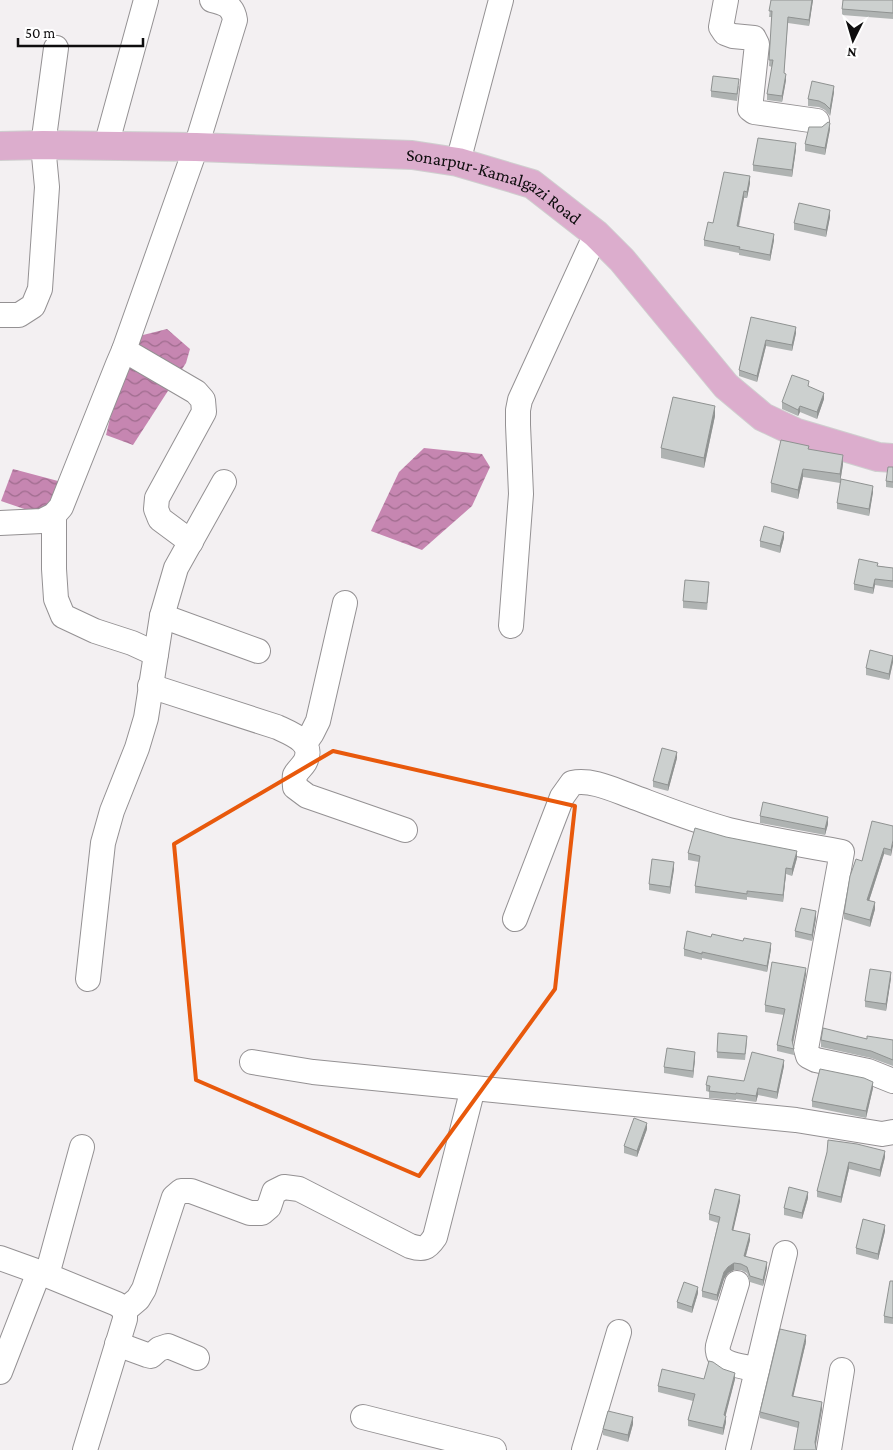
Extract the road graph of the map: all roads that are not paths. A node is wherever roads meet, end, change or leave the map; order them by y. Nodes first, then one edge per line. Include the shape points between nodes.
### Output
1 (146, 0) edge
2 (212, 0) edge
3 (500, 0) edge
4 (726, 0) edge
5 (56, 48) dead end
6 (817, 121) dead end
7 (43, 145) junction
8 (0, 146) edge
9 (106, 146) junction
10 (196, 147) junction
11 (458, 162) junction
12 (596, 234) junction
13 (0, 315) edge
14 (124, 350) junction
15 (893, 458) edge
16 (224, 482) dead end
17 (54, 515) junction
18 (0, 523) edge
19 (190, 542) junction
20 (345, 604) dead end
21 (162, 616) junction
22 (512, 626) dead end
23 (258, 651) dead end
24 (156, 654) junction
25 (150, 686) junction
26 (305, 743) junction
27 (405, 830) dead end
28 (515, 919) dead end
29 (88, 979) dead end
30 (252, 1062) dead end
31 (893, 1081) edge
32 (473, 1088) junction
33 (893, 1132) edge
34 (82, 1147) dead end
35 (785, 1253) dead end
36 (0, 1258) edge
37 (43, 1274) junction
38 (738, 1283) dead end
39 (125, 1310) junction
40 (619, 1332) dead end
41 (117, 1344) junction
42 (197, 1358) dead end
43 (757, 1369) junction
44 (842, 1370) dead end
45 (0, 1372) edge
46 (362, 1417) dead end
47 (85, 1450) edge
48 (494, 1450) edge
49 (584, 1450) edge
50 (738, 1450) edge
51 (829, 1450) edge

1 - 9 street
2 - 10 street via 229,6 235,20
3 - 11 street
4 - 6 street via 721,27 725,33 754,38 757,44 750,109
5 - 7 street
7 - 8 main road, Sonarpur-Kamalgazi Road
7 - 9 main road, Sonarpur-Kamalgazi Road
7 - 13 street via 47,187 40,289 33,306 19,315
9 - 10 main road, Sonarpur-Kamalgazi Road
10 - 11 main road, Sonarpur-Kamalgazi Road via 412,155
10 - 14 street
11 - 12 main road, Sonarpur-Kamalgazi Road via 532,184
12 - 15 main road, Sonarpur-Kamalgazi Road via 627,265 726,386 763,417 796,433 878,457
12 - 22 street via 520,400 521,494
14 - 17 street via 61,506
14 - 19 street via 196,392 204,400 204,412 157,498 156,509 160,519
16 - 19 street
17 - 18 street via 42,521
17 - 24 street via 56,599 63,616
19 - 21 street via 176,568
20 - 26 street via 318,721
21 - 23 street
21 - 24 street
24 - 25 street
25 - 26 street via 277,727
25 - 29 street via 146,718 103,843
26 - 27 street via 305,762 295,776 295,787 306,796
28 - 31 street via 562,797 572,784 580,782 591,782 730,830 842,852 806,1049 808,1056 816,1060 868,1071
30 - 32 street via 313,1072
32 - 33 street via 796,1120 882,1134
32 - 39 street via 430,1246 421,1249 410,1246 299,1189 284,1187 274,1192 262,1214 250,1213 191,1190 181,1191 174,1197 144,1289
34 - 37 street
35 - 43 street
36 - 37 street
37 - 39 street
37 - 45 street
38 - 43 street via 718,1352 722,1360
39 - 41 street
40 - 49 street
41 - 42 street via 152,1356 168,1346
41 - 47 street
43 - 50 street
44 - 51 street
46 - 48 street

